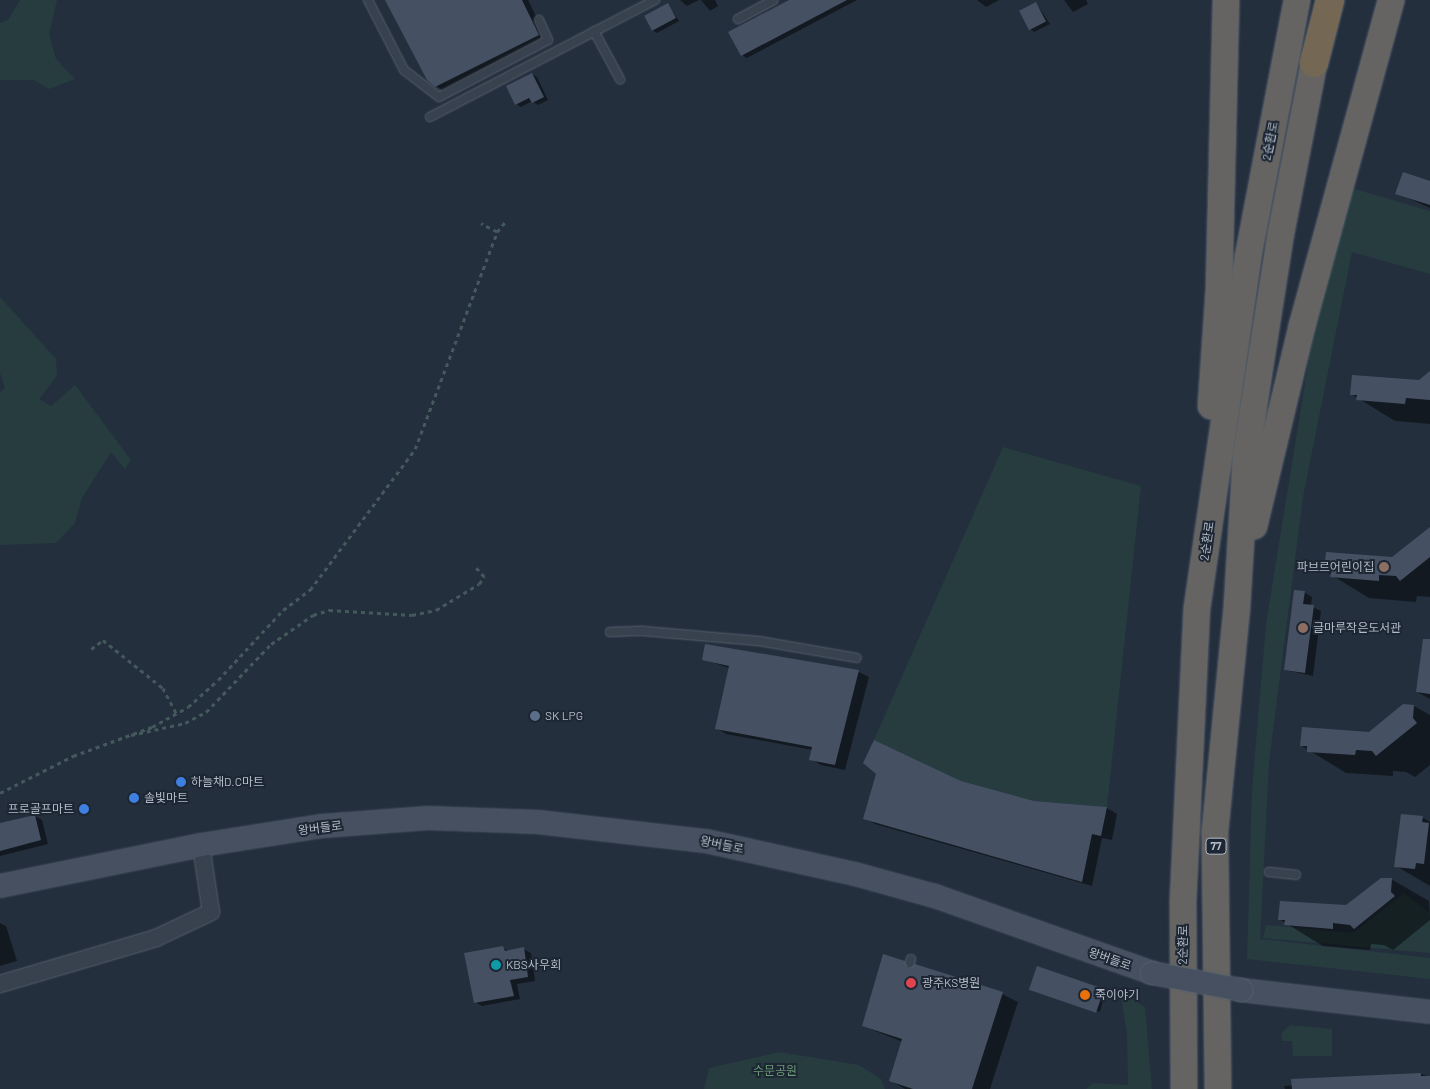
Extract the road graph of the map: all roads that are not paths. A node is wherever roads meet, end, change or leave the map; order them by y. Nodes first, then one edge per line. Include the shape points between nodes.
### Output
1 (368, 0) edge
2 (655, 0) edge
3 (774, 0) edge
4 (1226, 0) edge
5 (1297, 0) edge
6 (1319, 0) edge
7 (1330, 0) edge
8 (1391, 0) edge
9 (738, 19) dead end
10 (539, 20) dead end
11 (594, 31) junction
12 (1314, 64) junction
13 (620, 79) dead end
14 (430, 117) dead end
15 (1237, 605) junction
16 (1197, 608) junction
17 (610, 632) dead end
18 (857, 658) dead end
19 (201, 845) junction
20 (1269, 872) dead end
21 (1296, 875) dead end
22 (0, 886) edge
23 (0, 984) edge
24 (1430, 1012) edge
25 (1184, 1089) edge
26 (1218, 1089) edge

1 - 10 lane via 404,70 439,97 548,40
2 - 11 lane
3 - 9 lane
4 - 16 highway via 1219,288
5 - 16 highway, 2순환로 via 1248,257
6 - 12 highway via 1314,28
7 - 12 highway
8 - 15 highway via 1302,326
11 - 13 lane
11 - 14 lane
12 - 15 highway via 1281,233 1246,456
15 - 26 highway, 77 via 1216,831
16 - 25 highway, 2순환로 / 77 via 1183,902
17 - 18 lane via 643,631 729,638
19 - 22 main road, 왕버들로
19 - 23 street via 211,912 156,938
19 - 24 main road, 왕버들로, bridge via 323,826 428,818 538,822 696,840 855,874 935,896 1152,974 1241,990
20 - 21 lane

